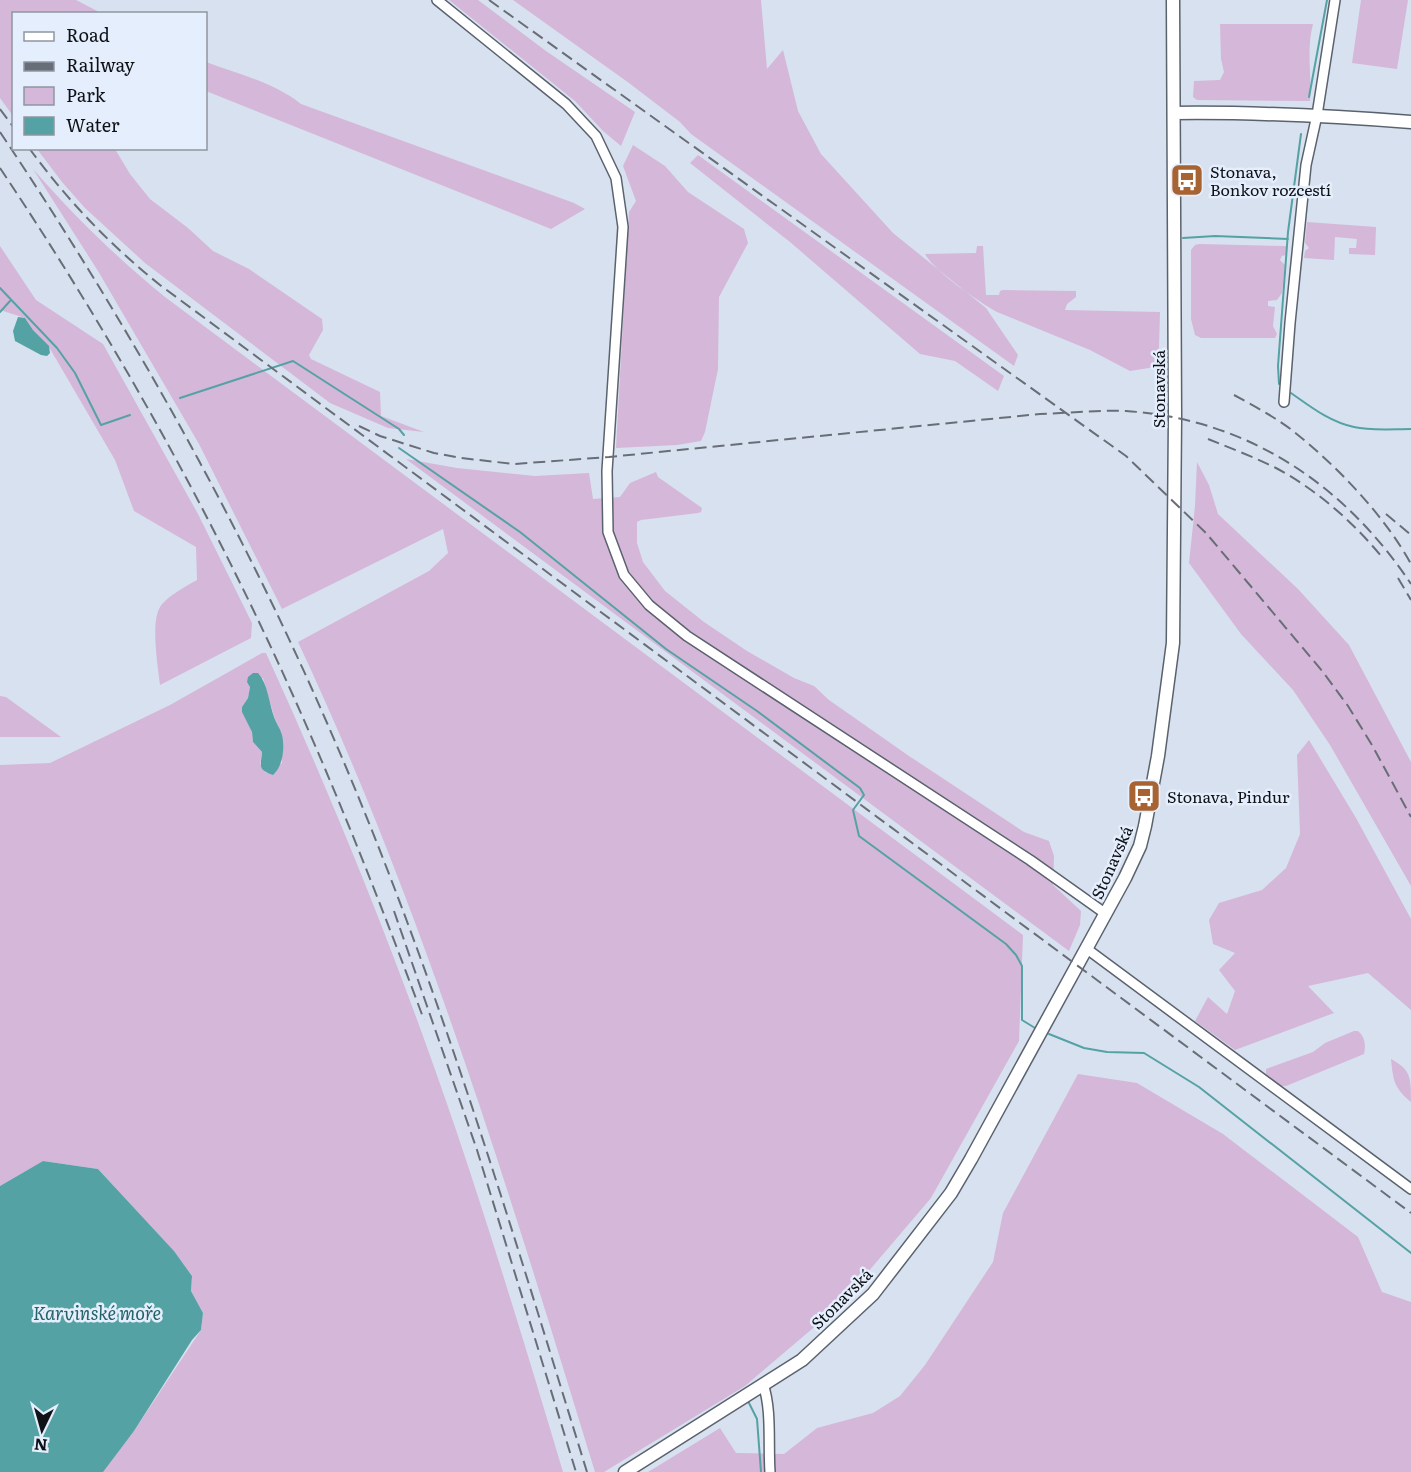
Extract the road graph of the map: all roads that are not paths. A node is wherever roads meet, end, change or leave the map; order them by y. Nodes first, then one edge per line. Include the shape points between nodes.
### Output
1 (437, 0) edge
2 (1173, 0) edge
3 (1335, 0) edge
4 (1174, 113) junction
5 (1317, 115) junction
6 (1411, 122) edge
7 (1284, 402) dead end
8 (1106, 914) junction
9 (1087, 949) junction
10 (1411, 1189) edge
11 (763, 1384) junction
12 (626, 1472) edge
13 (770, 1472) edge

1 - 8 street via 566,104 596,136 616,178 623,227 607,471 608,532 624,575 649,605 687,636
2 - 4 street, Stonavská
3 - 5 street
4 - 5 street
4 - 8 street, Stonavská via 1173,643 1145,826 1140,846
5 - 6 street
5 - 7 street via 1306,165
8 - 9 street, Stonavská
9 - 10 street
9 - 11 street, Stonavská via 951,1193 873,1294 802,1359
11 - 12 street, Stonavská
11 - 13 street via 768,1401

